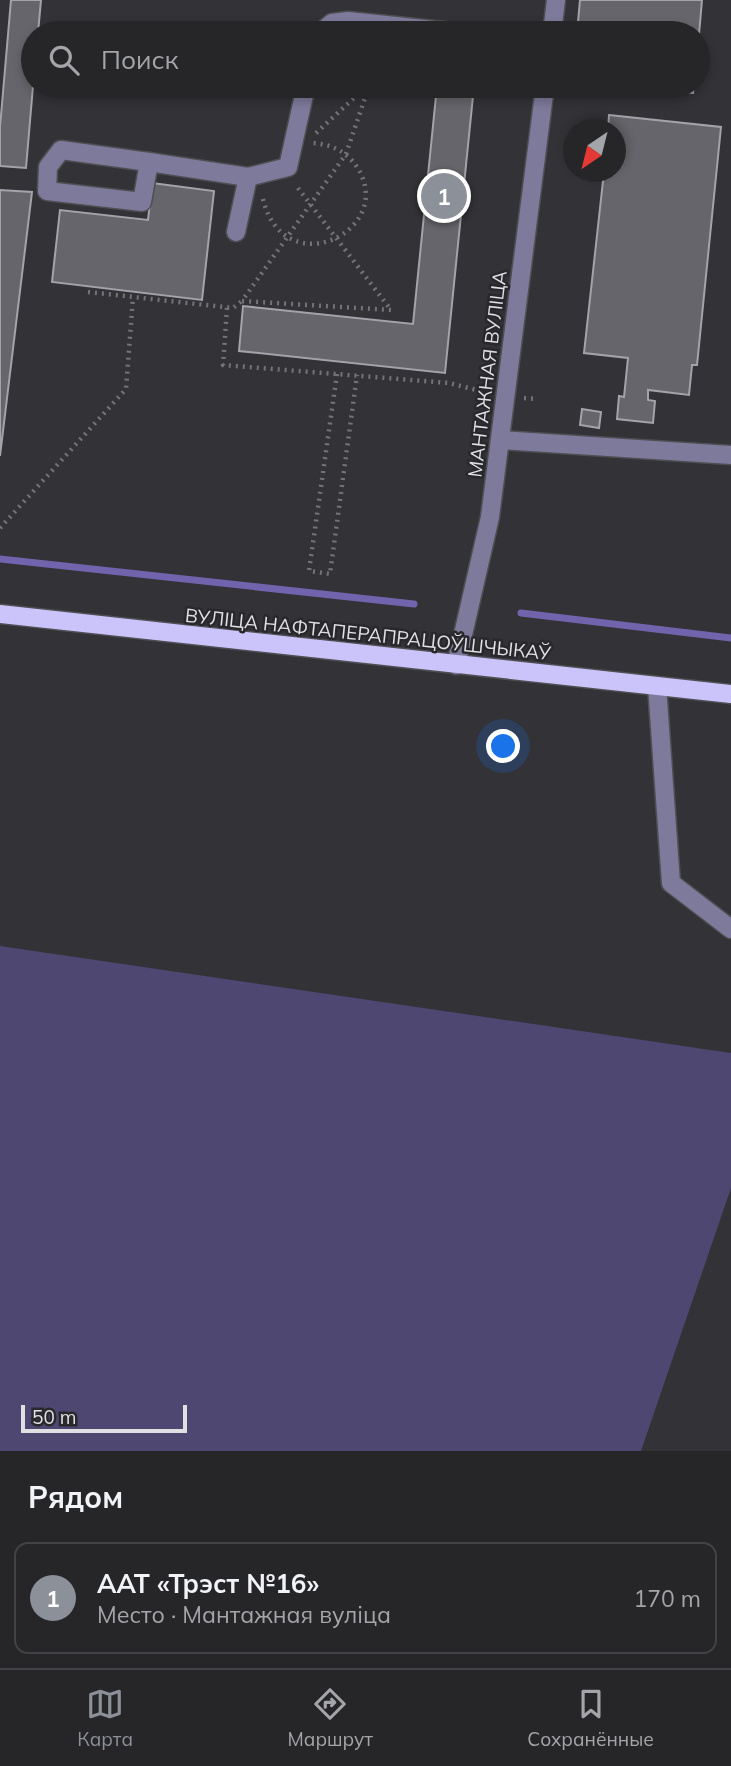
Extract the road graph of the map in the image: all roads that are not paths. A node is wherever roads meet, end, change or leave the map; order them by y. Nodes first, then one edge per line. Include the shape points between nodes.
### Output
1 (556, 0) edge
2 (553, 21) edge
3 (303, 98) edge
4 (544, 98) edge
5 (149, 162) junction
6 (248, 177) junction
7 (236, 232) dead end
8 (500, 440) junction
9 (731, 455) edge
10 (0, 614) edge
11 (456, 665) junction
12 (657, 686) junction
13 (731, 694) edge
14 (731, 929) edge

1 - 2 street
3 - 6 street via 288,167
4 - 8 street, МАНТАЖНАЯ ВУЛІЦА
5 - 5 street via 61,150 48,167 47,191 142,202
5 - 6 street
6 - 7 street
8 - 9 street
8 - 11 street, МАНТАЖНАЯ ВУЛІЦА via 490,517
10 - 11 main road, ВУЛІЦА НАФТАПЕРАПРАЦОЎШЧЫКАЎ
11 - 12 main road, ВУЛІЦА НАФТАПЕРАПРАЦОЎШЧЫКАЎ
12 - 13 main road, ВУЛІЦА НАФТАПЕРАПРАЦОЎШЧЫКАЎ
12 - 14 street via 671,883

